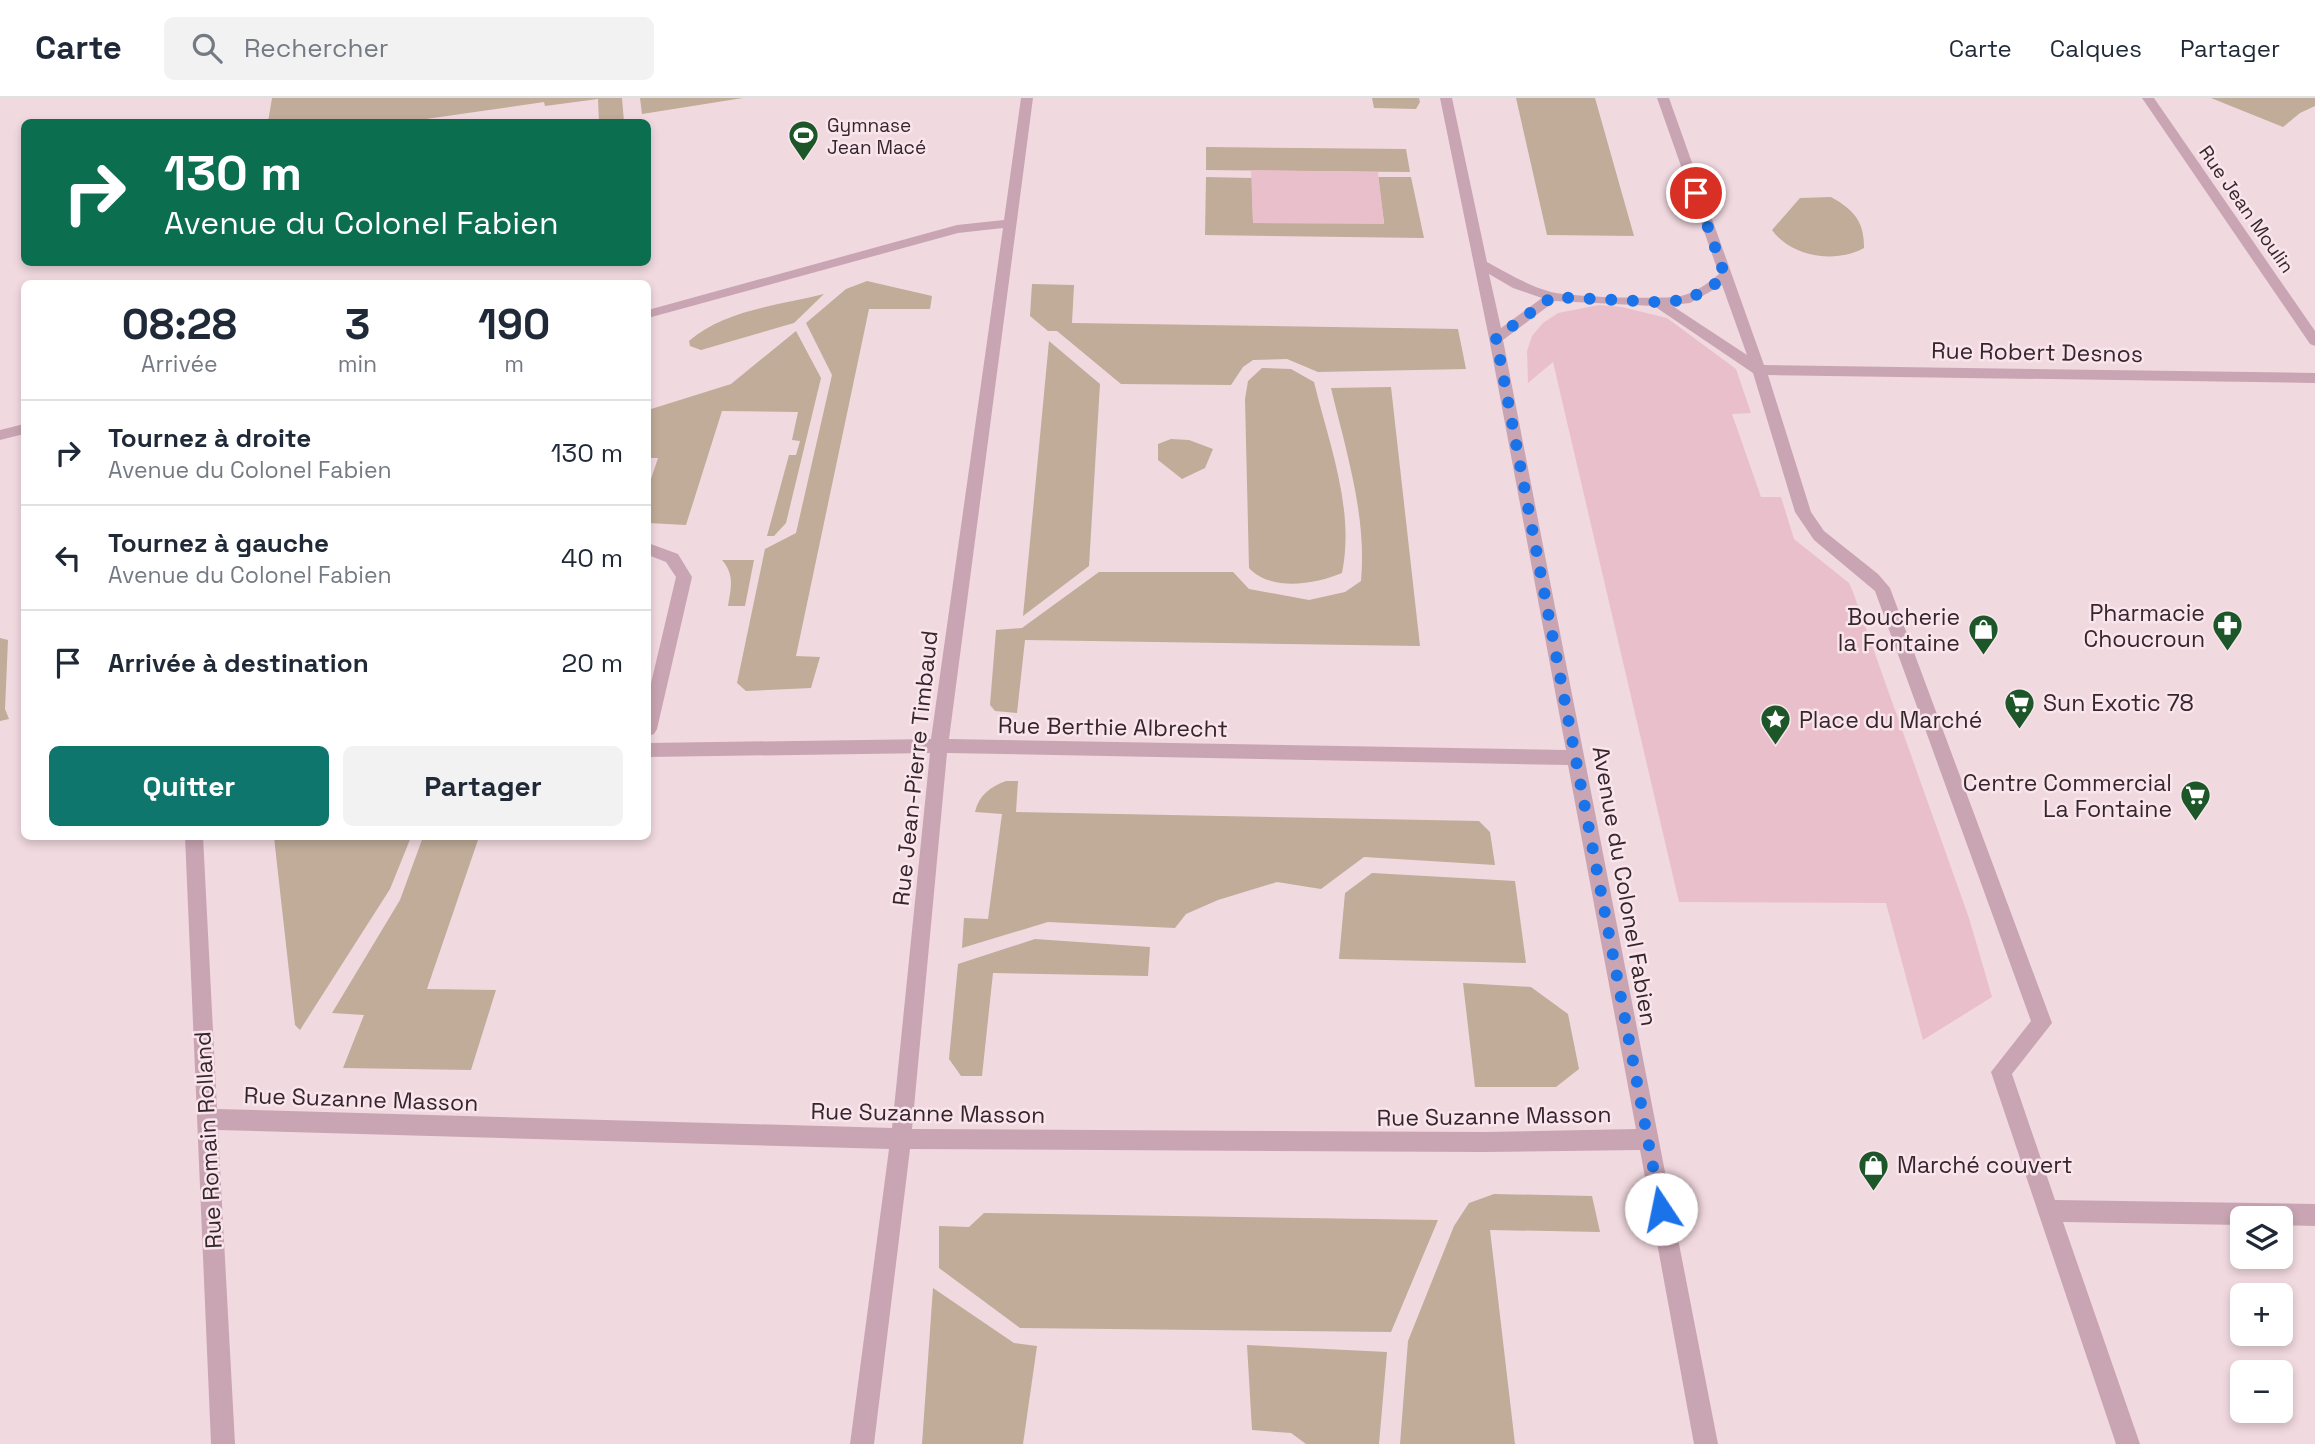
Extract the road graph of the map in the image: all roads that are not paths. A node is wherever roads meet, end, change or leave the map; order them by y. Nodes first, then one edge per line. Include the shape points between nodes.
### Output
1 (1027, 98) edge
2 (1446, 98) edge
3 (1663, 98) edge
4 (2148, 98) edge
5 (1010, 223) junction
6 (1481, 264) junction
7 (1725, 276) junction
8 (1552, 297) junction
9 (1657, 302) junction
10 (651, 313) edge
11 (1496, 338) junction
12 (2315, 341) edge
13 (1759, 370) junction
14 (2315, 378) edge
15 (21, 430) edge
16 (0, 435) edge
17 (651, 550) edge
18 (651, 716) edge
19 (939, 747) junction
20 (651, 750) edge
21 (1577, 758) junction
22 (194, 840) edge
23 (208, 1119) junction
24 (901, 1139) junction
25 (1647, 1139) junction
26 (2048, 1211) junction
27 (2315, 1215) edge
28 (223, 1444) edge
29 (862, 1444) edge
30 (1706, 1444) edge
31 (2128, 1444) edge

1 - 5 street, Rue Jean-Pierre Timbaud
2 - 6 street, Avenue du Colonel Fabien
3 - 7 street
4 - 12 street, Rue Jean Moulin
5 - 10 street via 957,229
5 - 19 street, Rue Jean-Pierre Timbaud
6 - 8 street
6 - 11 street, Avenue du Colonel Fabien
7 - 9 street via 1685,300
7 - 13 street
8 - 9 street
8 - 11 street
9 - 13 street
11 - 21 street, Avenue du Colonel Fabien
13 - 14 street, Rue Robert Desnos
13 - 26 street via 1808,523 1824,542 1882,588 2038,1011 2042,1023 2001,1072
15 - 16 street
17 - 18 street via 671,558 684,577
19 - 20 street, Rue Berthie Albrecht
19 - 21 street, Rue Berthie Albrecht
19 - 24 street, Rue Jean-Pierre Timbaud
21 - 25 street, Avenue du Colonel Fabien
22 - 23 street, Rue Romain Rolland
23 - 24 street, Rue Suzanne Masson
23 - 28 street, Rue Romain Rolland
24 - 25 street, Rue Suzanne Masson
24 - 29 street, Rue Jean-Pierre Timbaud
25 - 30 street, Avenue du Colonel Fabien
26 - 27 street
26 - 31 street

